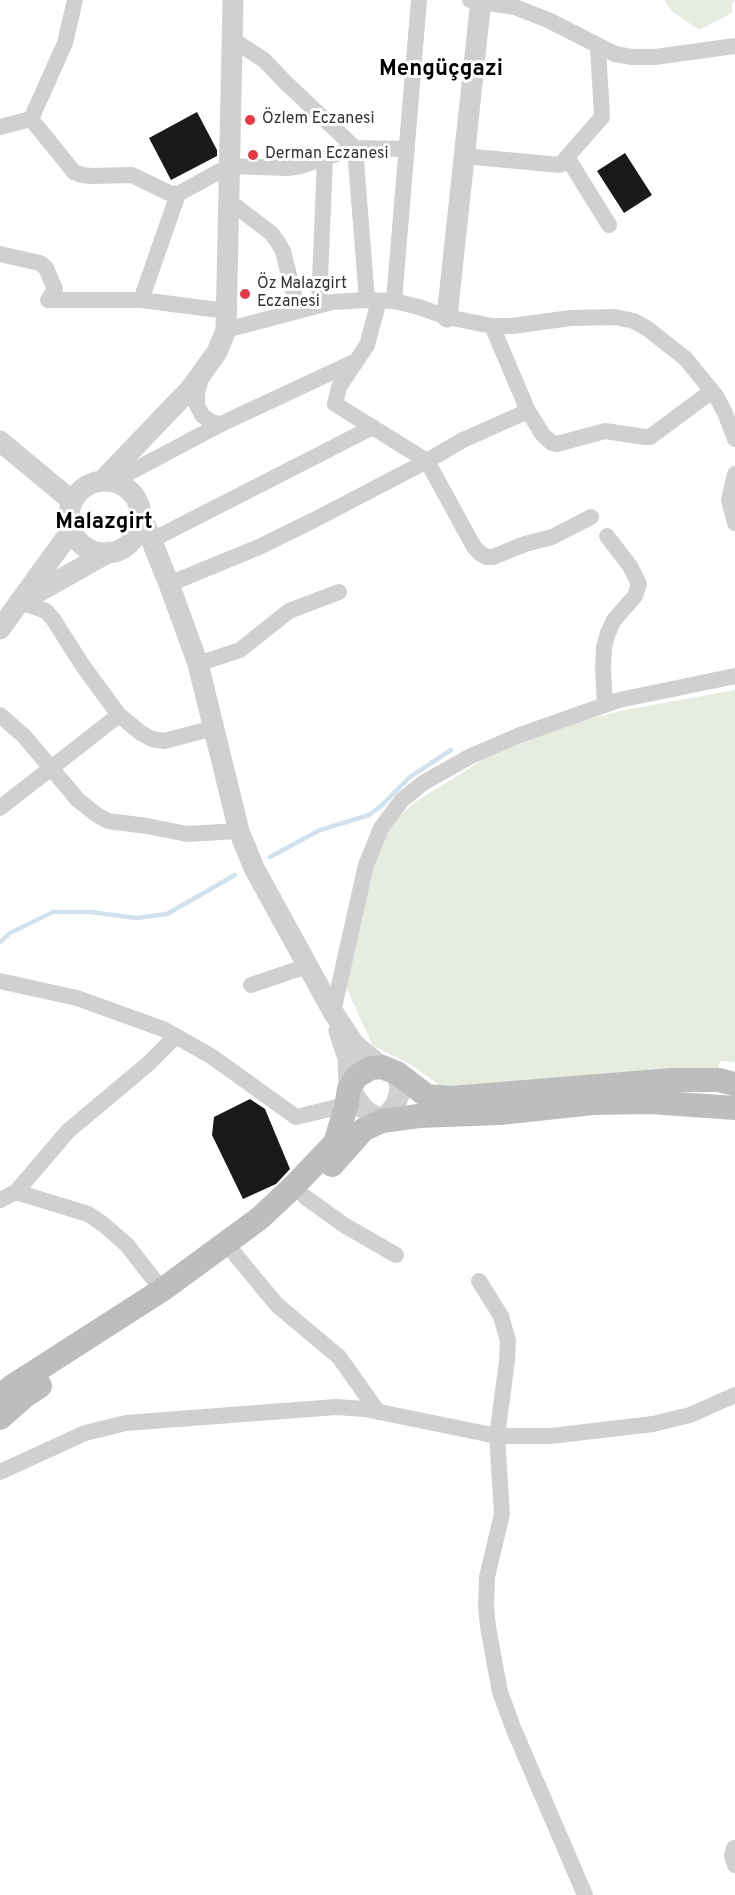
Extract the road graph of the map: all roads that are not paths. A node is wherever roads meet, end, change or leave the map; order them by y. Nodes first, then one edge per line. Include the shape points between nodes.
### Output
1 (75, 0) edge
2 (419, 0) edge
3 (470, 0) edge
4 (481, 0) edge
5 (229, 1) edge
6 (232, 39) junction
7 (598, 46) junction
8 (735, 46) edge
9 (31, 119) junction
10 (0, 127) edge
11 (355, 148) junction
12 (407, 149) junction
13 (464, 156) junction
14 (567, 157) junction
15 (325, 158) junction
16 (230, 166) junction
17 (178, 194) junction
18 (229, 201) junction
19 (609, 225) dead end
20 (0, 254) edge
21 (141, 300) junction
22 (380, 301) junction
23 (319, 305) junction
24 (298, 311) junction
25 (447, 317) junction
26 (226, 321) junction
27 (492, 326) junction
28 (358, 360) junction
29 (328, 374) junction
30 (202, 375) junction
31 (339, 387) junction
32 (712, 391) junction
33 (528, 411) junction
34 (221, 424) junction
35 (373, 427) junction
36 (735, 439) edge
37 (0, 441) edge
38 (427, 461) junction
39 (735, 474) edge
40 (107, 482) junction
41 (72, 501) junction
42 (140, 512) junction
43 (591, 517) dead end
44 (735, 524) edge
45 (71, 531) junction
46 (607, 536) dead end
47 (152, 540) junction
48 (129, 543) junction
49 (109, 552) junction
50 (170, 584) junction
51 (339, 592) dead end
52 (19, 603) junction
53 (0, 629) edge
54 (198, 664) junction
55 (735, 676) edge
56 (604, 705) junction
57 (0, 715) edge
58 (119, 715) junction
59 (214, 728) junction
60 (50, 770) junction
61 (0, 808) edge
62 (239, 831) junction
63 (307, 966) junction
64 (0, 981) edge
65 (251, 986) dead end
66 (333, 1012) junction
67 (176, 1036) junction
68 (389, 1070) junction
69 (735, 1084) edge
70 (351, 1099) junction
71 (735, 1108) edge
72 (382, 1121) junction
73 (16, 1192) junction
74 (305, 1197) junction
75 (0, 1200) edge
76 (234, 1253) junction
77 (396, 1255) dead end
78 (479, 1281) dead end
79 (162, 1290) junction
80 (735, 1395) edge
81 (0, 1396) edge
82 (378, 1412) junction
83 (0, 1418) edge
84 (497, 1436) junction
85 (0, 1472) edge
86 (585, 1895) edge

1 - 9 street via 65,43
2 - 12 street
3 - 4 street
4 - 7 street via 548,20
4 - 13 street
5 - 6 street
6 - 11 street via 264,60
6 - 16 street
7 - 8 street via 615,54 644,57
7 - 14 street via 602,117
9 - 10 street
9 - 17 street via 74,172 132,175
11 - 12 street
11 - 15 street
11 - 22 street
12 - 22 street
13 - 14 street via 560,165
13 - 25 street
14 - 19 street
15 - 16 street via 288,168
15 - 23 street
16 - 17 street
16 - 18 street
17 - 21 street
18 - 24 street via 277,241
18 - 26 street
20 - 21 street via 46,268 55,289 48,300
21 - 26 street
22 - 23 street
22 - 25 street via 419,307
22 - 28 street via 367,345
23 - 24 street
24 - 26 street
25 - 27 street
26 - 30 street via 217,352
27 - 32 street via 601,316 634,321 687,359
27 - 33 street
28 - 29 street
28 - 31 street
29 - 31 street
29 - 34 street
30 - 34 street via 197,405 202,415
30 - 40 street
31 - 35 street via 335,404
32 - 33 street via 650,437 605,432 556,444 543,435
32 - 36 street
33 - 38 street
34 - 40 street
35 - 38 street
35 - 47 street
37 - 41 street
38 - 43 street via 474,547 487,557 562,534
38 - 50 street via 260,547
39 - 44 street via 729,500
40 - 41 street via 90,484
40 - 42 street via 131,492
41 - 45 street
42 - 47 street
42 - 48 street via 140,523
45 - 49 street via 87,548
45 - 52 street
46 - 56 street via 639,584 635,596 614,620 604,646
47 - 48 street
47 - 50 street
48 - 49 street
49 - 52 street
50 - 54 street
51 - 54 street via 290,611 240,650
52 - 53 street
52 - 58 street via 46,611
54 - 59 street
55 - 56 street
56 - 66 street via 471,756 423,783 402,800 381,828 366,865
57 - 60 street via 24,736
58 - 59 street via 158,741
58 - 60 street
59 - 62 street
60 - 61 street
60 - 62 street via 87,808 108,821 187,834
62 - 63 street via 254,868
63 - 65 street
63 - 66 street
64 - 67 street via 77,998
66 - 68 street via 354,1044
66 - 70 street via 348,1058
67 - 70 street via 211,1056 296,1117
67 - 73 street via 68,1131
68 - 69 main road via 427,1096 451,1098 672,1080
68 - 70 main road via 371,1068 357,1076
68 - 72 street via 400,1087 399,1095
70 - 72 street
70 - 79 main road via 334,1143 294,1186 260,1218
71 - 72 main road via 650,1102 593,1103
72 - 74 main road via 363,1130
73 - 75 street
73 - 79 street via 69,1207 103,1224 127,1245
74 - 76 main road
74 - 77 street
76 - 82 street via 277,1305 339,1357
76 - 83 main road
78 - 84 street via 501,1316 508,1341
79 - 81 main road
80 - 84 street via 690,1415 653,1424 563,1435
82 - 84 street
82 - 85 street via 307,1408 126,1423 86,1433
84 - 86 street via 502,1514 488,1570 486,1606 494,1664 514,1730

